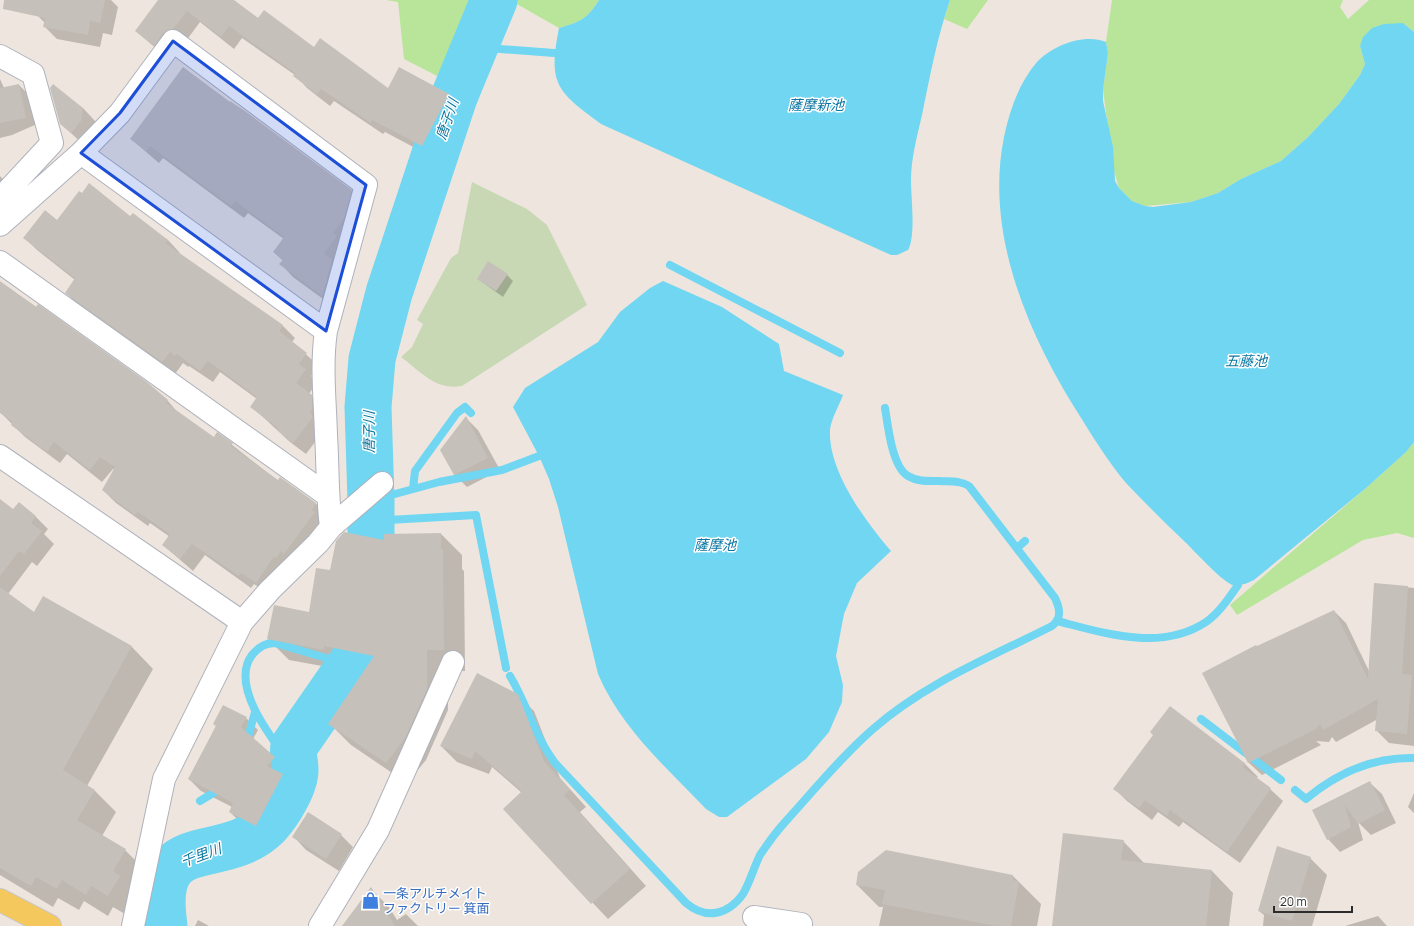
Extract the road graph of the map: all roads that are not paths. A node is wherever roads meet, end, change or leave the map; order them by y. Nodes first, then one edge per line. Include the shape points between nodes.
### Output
1 (0, 56) edge
2 (81, 153) junction
3 (0, 199) edge
4 (0, 225) edge
5 (0, 262) edge
6 (326, 331) junction
7 (0, 456) edge
8 (382, 483) dead end
9 (327, 495) junction
10 (331, 527) junction
11 (242, 622) junction
12 (453, 662) dead end
13 (0, 900) edge
14 (754, 917) dead end
15 (778, 924) edge
16 (802, 924) dead end
17 (50, 926) edge
18 (133, 926) edge
19 (320, 926) edge

1 - 3 street via 33,74 52,143
2 - 4 street
2 - 6 street
2 - 6 street via 120,113 173,42 366,186
5 - 9 street
6 - 9 street via 323,352
7 - 11 street
8 - 10 street
9 - 10 street
10 - 11 street
11 - 18 street via 164,779
12 - 19 street via 378,830
13 - 17 main road
14 - 15 street
15 - 16 street

